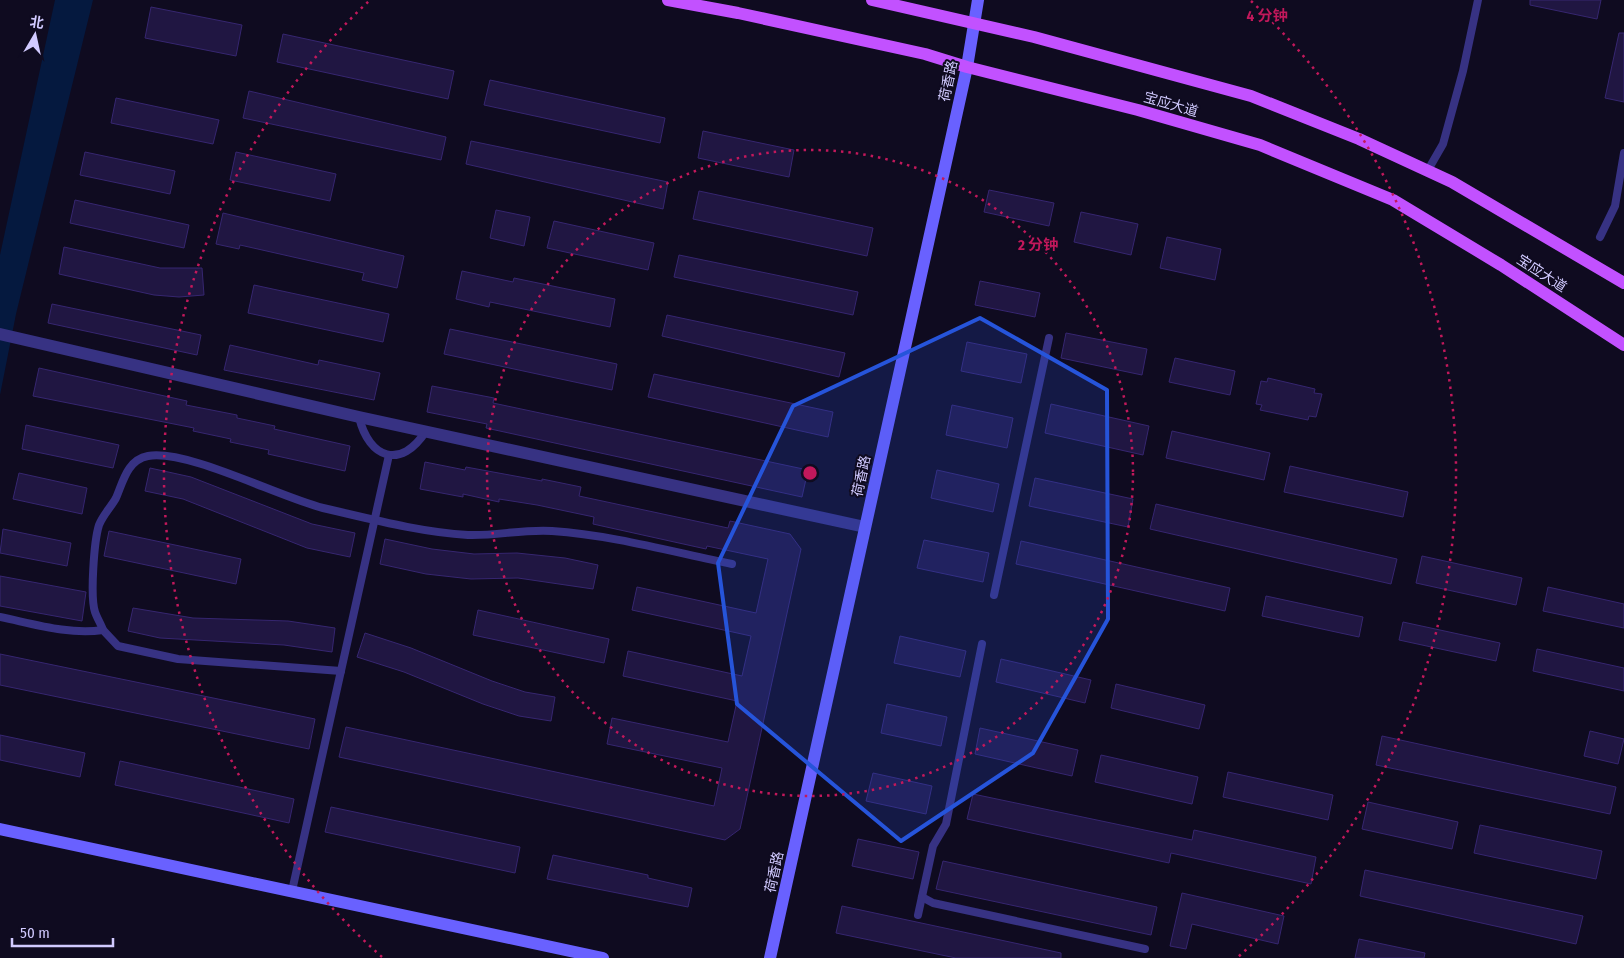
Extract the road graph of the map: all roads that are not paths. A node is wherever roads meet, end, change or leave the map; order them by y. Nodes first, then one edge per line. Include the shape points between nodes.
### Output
1 (668, 0) edge
2 (872, 0) edge
3 (978, 0) edge
4 (1478, 0) edge
5 (973, 23) junction
6 (967, 67) junction
7 (1624, 153) edge
8 (1428, 170) junction
9 (1600, 237) dead end
10 (1624, 283) edge
11 (0, 334) edge
12 (1049, 338) dead end
13 (1624, 345) edge
14 (360, 417) junction
15 (426, 431) junction
16 (389, 455) junction
17 (374, 520) junction
18 (865, 527) junction
19 (732, 564) dead end
20 (994, 595) dead end
21 (0, 618) edge
22 (103, 630) junction
23 (982, 644) dead end
24 (341, 671) junction
25 (0, 829) edge
26 (292, 891) junction
27 (922, 897) junction
28 (918, 915) dead end
29 (1145, 949) dead end
30 (603, 958) edge
31 (770, 958) edge

1 - 6 main road, 宝应大道 via 925,54
2 - 5 main road
3 - 5 street, 荷香路
4 - 8 lane via 1443,144
5 - 6 street, 荷香路
5 - 8 main road via 1252,96
6 - 13 main road, 宝应大道 via 1260,145 1393,200 1502,265
6 - 18 street, 荷香路
7 - 9 lane via 1615,206
8 - 10 main road
11 - 14 street
12 - 20 lane
14 - 15 street
14 - 16 lane via 364,434 372,446
15 - 16 lane via 418,444 406,452
15 - 18 street
16 - 17 lane
17 - 19 lane via 433,532 471,535 553,531
17 - 22 lane via 301,503 168,456 147,456 124,474 116,499 100,524 95,547 94,611
17 - 24 lane
18 - 31 street, 荷香路
21 - 22 lane via 64,630
22 - 24 lane via 118,646 178,659
23 - 27 lane via 946,824 933,846
24 - 26 lane
25 - 26 street
26 - 30 street
27 - 28 lane
27 - 29 lane via 933,903

